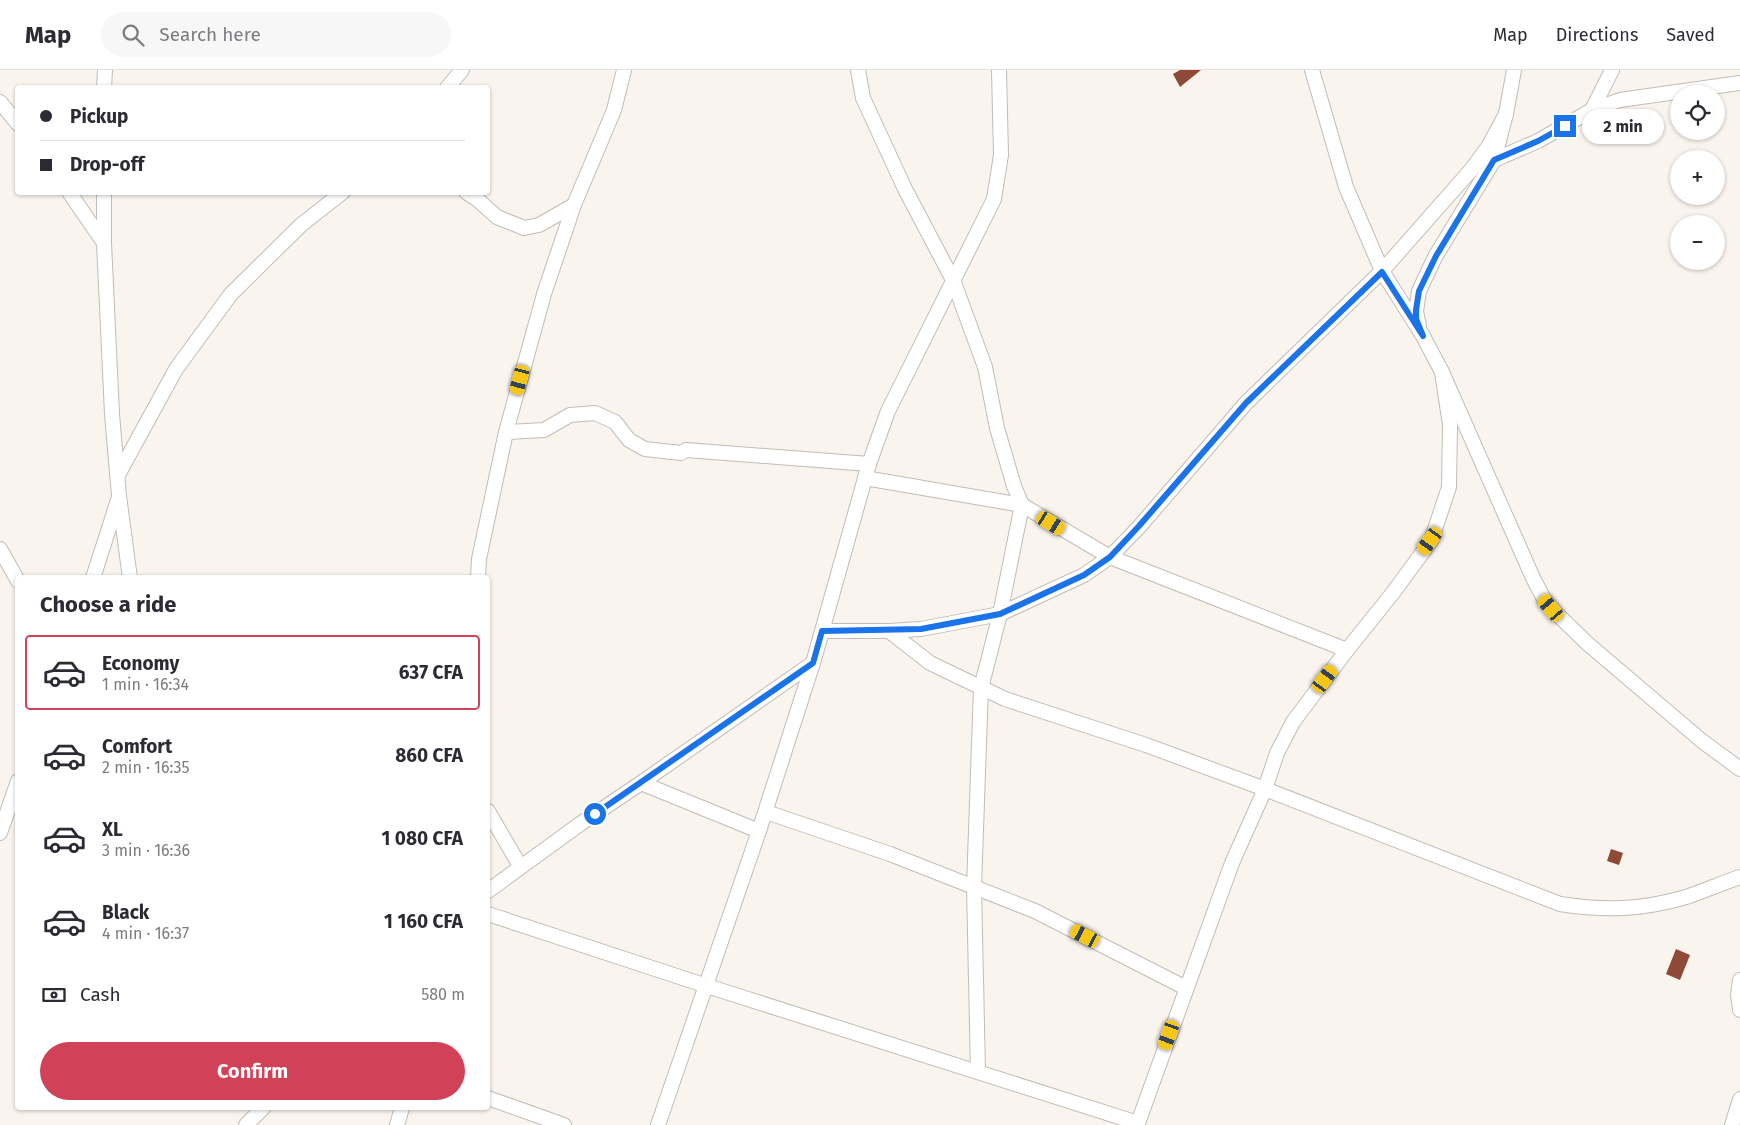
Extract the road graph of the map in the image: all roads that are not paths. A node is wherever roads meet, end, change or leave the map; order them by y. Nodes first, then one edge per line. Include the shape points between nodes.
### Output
1 (104, 70) edge
2 (462, 70) edge
3 (624, 70) edge
4 (858, 70) edge
5 (999, 70) edge
6 (1312, 70) edge
7 (1514, 70) edge
8 (1612, 70) edge
9 (1740, 83) edge
10 (104, 85) edge
11 (450, 85) edge
12 (0, 102) edge
13 (1592, 110) junction
14 (1506, 114) junction
15 (15, 120) edge
16 (1494, 160) junction
17 (71, 195) edge
18 (104, 195) edge
19 (340, 195) edge
20 (470, 195) edge
21 (574, 205) junction
22 (104, 243) junction
23 (1382, 272) junction
24 (953, 280) junction
25 (1423, 336) junction
26 (1442, 372) junction
27 (506, 432) junction
28 (869, 464) junction
29 (118, 475) junction
30 (865, 478) junction
31 (119, 496) junction
32 (1022, 505) junction
33 (0, 549) edge
34 (1110, 557) junction
35 (94, 575) edge
36 (130, 575) edge
37 (478, 575) edge
38 (15, 576) edge
39 (1000, 614) junction
40 (822, 631) junction
41 (889, 631) junction
42 (1347, 650) junction
43 (813, 663) junction
44 (981, 688) junction
45 (1740, 769) edge
46 (641, 783) junction
47 (1265, 789) junction
48 (15, 791) edge
49 (766, 812) junction
50 (490, 814) edge
51 (759, 831) junction
52 (0, 833) edge
53 (520, 866) junction
54 (1740, 877) edge
55 (974, 887) junction
56 (490, 888) edge
57 (490, 915) edge
58 (1740, 980) edge
59 (707, 986) junction
60 (1186, 988) junction
61 (1740, 1010) edge
62 (978, 1072) junction
63 (490, 1099) edge
64 (1740, 1099) edge
65 (260, 1110) edge
66 (401, 1110) edge
67 (1139, 1124) edge
68 (246, 1125) edge
69 (397, 1125) edge
70 (564, 1125) edge
71 (658, 1125) edge
72 (1732, 1125) edge

1 - 10 street
2 - 11 street
3 - 21 street via 614,110
4 - 24 street via 863,98 905,189
5 - 24 street via 1001,155 994,199
6 - 23 street via 1346,187
7 - 14 street
8 - 13 street
9 - 13 street via 1620,100
12 - 15 street
13 - 16 street via 1538,141
14 - 16 street
14 - 23 street via 1470,170
16 - 25 street via 1436,256 1419,291 1416,319
17 - 22 street
18 - 22 street
19 - 29 street via 301,225 231,294 176,369
20 - 21 street via 497,217 524,228 539,225
21 - 27 street via 544,294
22 - 29 street
23 - 25 street
23 - 34 street via 1246,403
24 - 28 street via 888,411
24 - 32 street via 985,367 997,428
25 - 26 street
26 - 42 street via 1450,425 1450,487 1430,541
26 - 45 street via 1544,599 1558,616 1639,689
27 - 28 street via 544,430 570,415 595,413 615,422 629,440 645,449
27 - 37 street
28 - 30 street
29 - 31 street
30 - 32 street
30 - 40 street
31 - 35 street
31 - 36 street
32 - 34 street
32 - 39 street
33 - 38 street
34 - 39 street via 1084,575
34 - 42 street
39 - 41 street via 921,629
39 - 44 street
40 - 41 street
40 - 43 street
41 - 44 street via 930,662
42 - 47 street via 1294,722 1277,752
43 - 46 street
43 - 49 street
44 - 47 street
44 - 55 street
46 - 51 street
46 - 53 street
47 - 54 street via 1560,904 1599,909 1651,906 1687,897
47 - 60 street via 1232,863
48 - 52 street
49 - 51 street
49 - 55 street via 890,854
50 - 53 street
51 - 59 street
53 - 56 street
55 - 60 street via 1035,910
55 - 62 street
57 - 59 street
58 - 61 street
59 - 62 street
59 - 71 street
60 - 67 street
62 - 67 street
63 - 70 street
64 - 72 street
65 - 68 street
66 - 69 street

